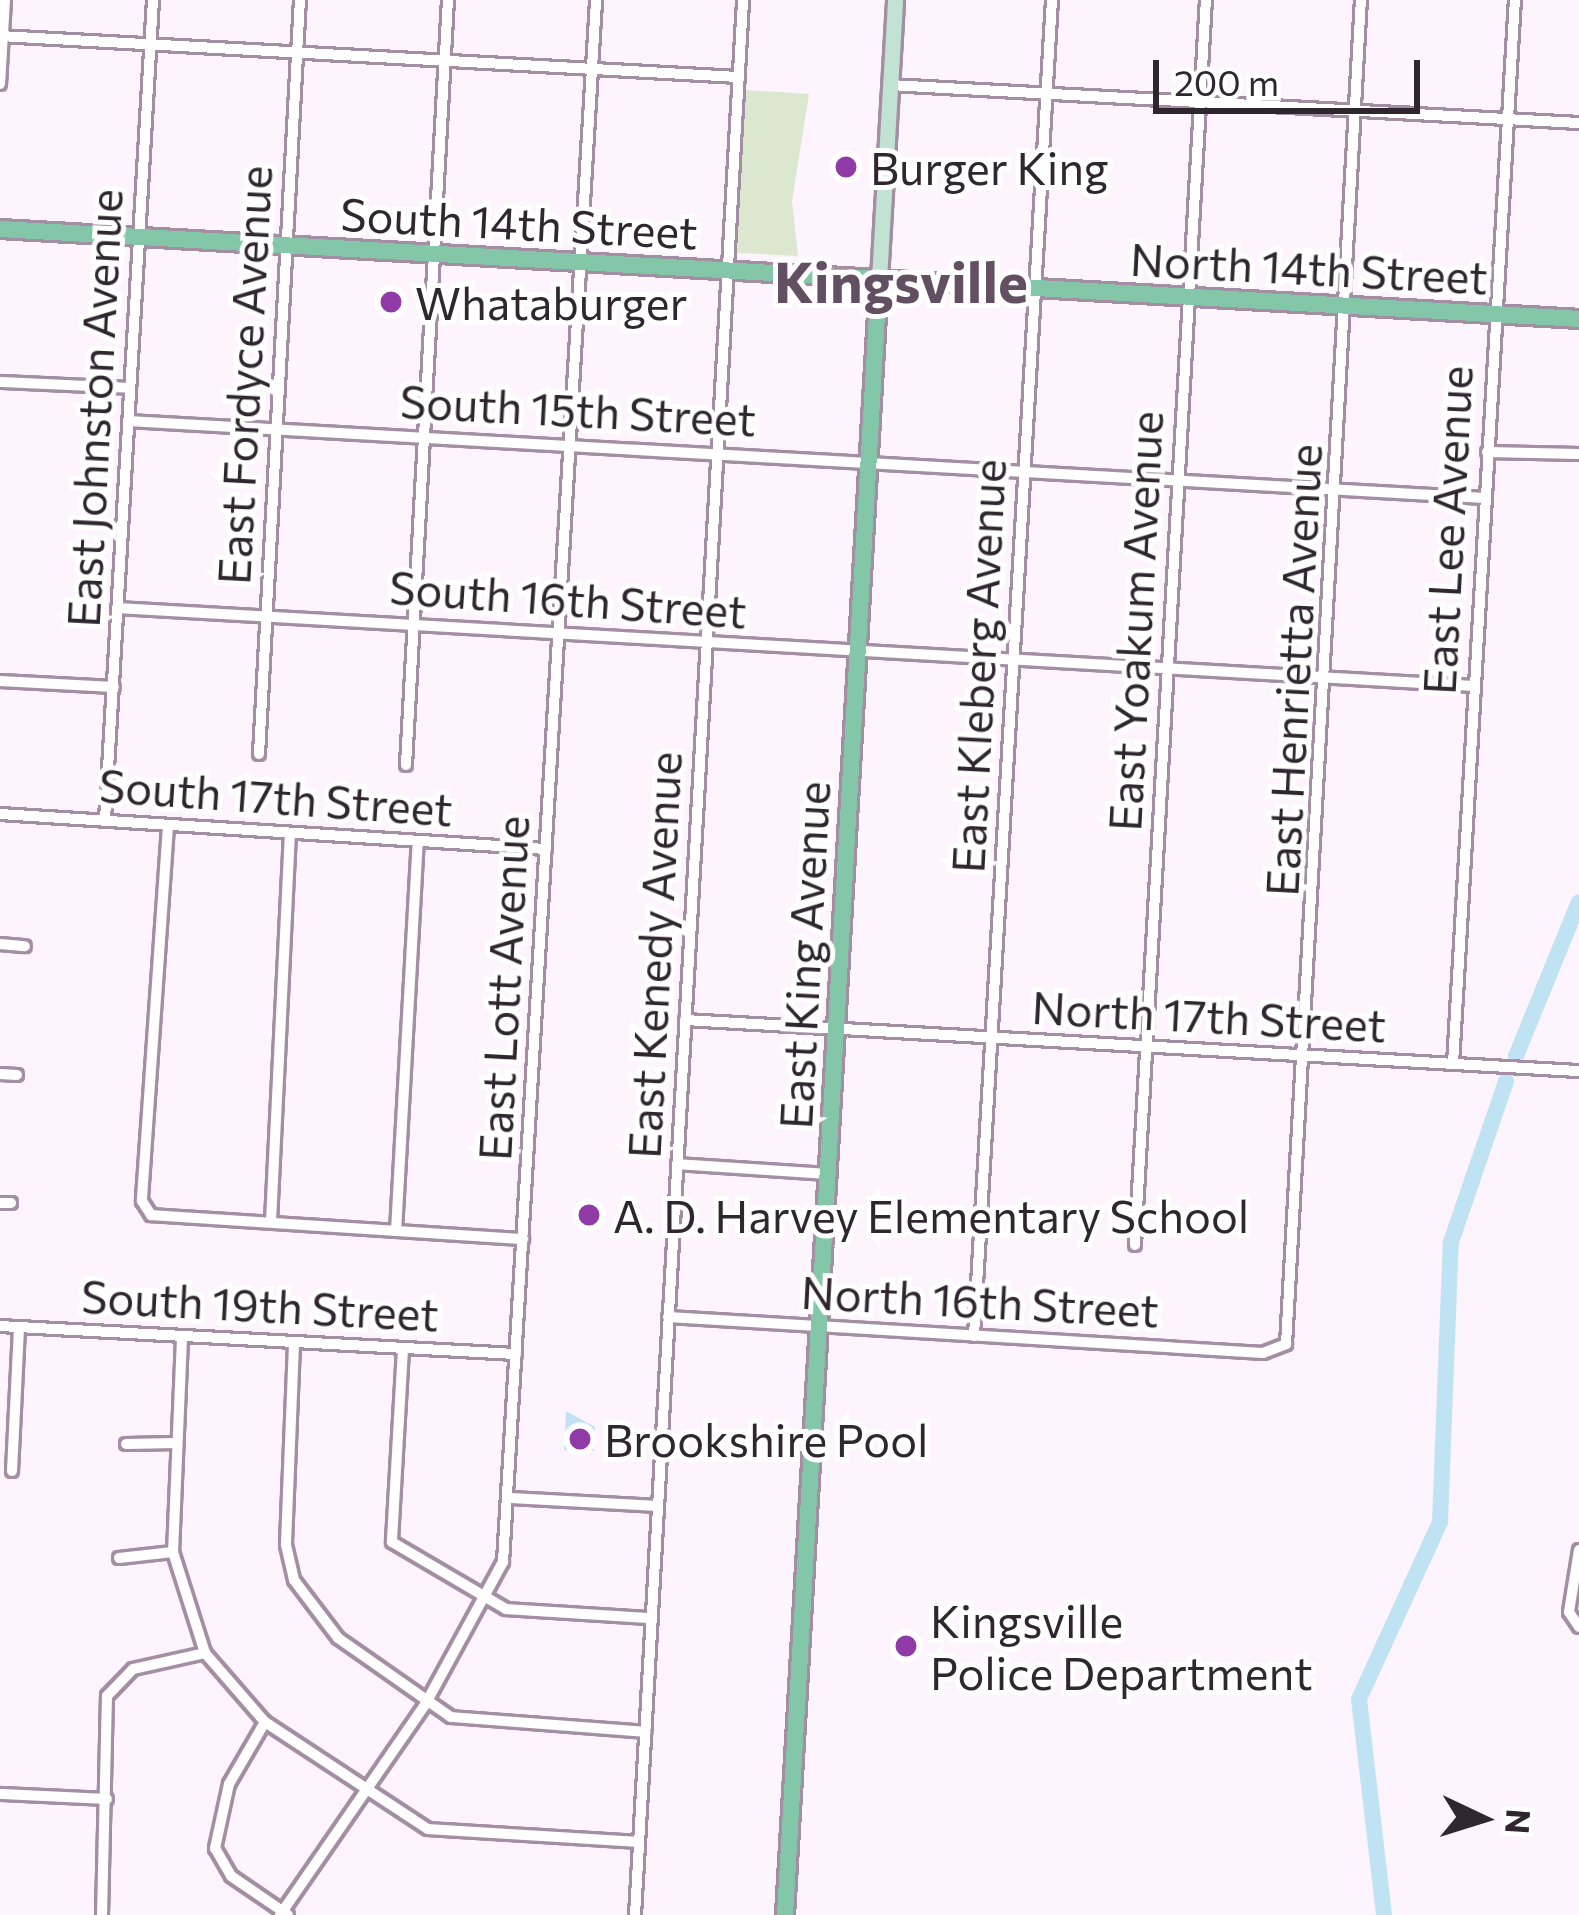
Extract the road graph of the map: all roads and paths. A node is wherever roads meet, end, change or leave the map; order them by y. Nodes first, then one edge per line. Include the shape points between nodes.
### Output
1 (5, 0) edge
2 (153, 0) edge
3 (300, 0) edge
4 (448, 0) edge
5 (596, 0) edge
6 (742, 0) edge
7 (895, 0) edge
8 (1052, 0) edge
9 (1207, 0) edge
10 (1361, 0) edge
11 (1515, 0) edge
12 (1, 36) edge
13 (150, 44) junction
14 (297, 52) junction
15 (444, 60) junction
16 (592, 68) junction
17 (738, 77) junction
18 (0, 84) edge
19 (890, 85) junction
20 (1046, 93) junction
21 (1200, 102) junction
22 (1352, 110) junction
23 (1506, 118) junction
24 (1579, 123) edge
25 (0, 229) edge
26 (139, 236) junction
27 (287, 245) junction
28 (433, 253) junction
29 (581, 262) junction
30 (728, 270) junction
31 (879, 279) junction
32 (1034, 287) junction
33 (1189, 296) junction
34 (1345, 305) junction
35 (1493, 314) junction
36 (1579, 319) edge
37 (0, 382) edge
38 (130, 388) junction
39 (128, 421) junction
40 (276, 428) junction
41 (422, 436) junction
42 (570, 442) junction
43 (1487, 452) junction
44 (717, 453) junction
45 (1579, 454) edge
46 (869, 464) junction
47 (1024, 471) junction
48 (1177, 482) junction
49 (1338, 490) junction
50 (1485, 498) junction
51 (117, 608) junction
52 (265, 616) junction
53 (410, 624) junction
54 (560, 631) junction
55 (706, 642) junction
56 (857, 652) junction
57 (1016, 660) junction
58 (1167, 668) junction
59 (1325, 675) junction
60 (0, 681) edge
61 (1474, 686) junction
62 (114, 687) junction
63 (259, 754) dead end
64 (406, 765) dead end
65 (0, 814) edge
66 (105, 820) junction
67 (168, 826) junction
68 (290, 836) junction
69 (418, 843) junction
70 (546, 850) junction
71 (0, 944) edge
72 (25, 946) dead end
73 (685, 1020) junction
74 (836, 1029) junction
75 (991, 1039) junction
76 (1147, 1046) junction
77 (1306, 1056) junction
78 (1453, 1064) junction
79 (1579, 1071) edge
80 (0, 1074) edge
81 (17, 1075) dead end
82 (677, 1164) junction
83 (827, 1174) junction
84 (271, 1221) junction
85 (396, 1231) junction
86 (523, 1239) junction
87 (1135, 1245) dead end
88 (668, 1317) junction
89 (0, 1326) edge
90 (19, 1327) junction
91 (817, 1329) junction
92 (974, 1336) junction
93 (182, 1337) junction
94 (294, 1344) junction
95 (1286, 1344) joint
96 (403, 1349) junction
97 (516, 1354) junction
98 (176, 1443) junction
99 (126, 1444) dead end
100 (12, 1471) dead end
101 (511, 1498) junction
102 (658, 1506) junction
103 (1579, 1550) edge
104 (173, 1552) junction
105 (119, 1558) dead end
106 (490, 1601) junction
107 (651, 1618) junction
108 (1579, 1627) edge
109 (205, 1653) junction
110 (426, 1702) junction
111 (265, 1722) junction
112 (645, 1732) junction
113 (362, 1790) junction
114 (0, 1794) edge
115 (106, 1798) junction
116 (639, 1842) junction
117 (283, 1914) edge
118 (102, 1915) edge
119 (634, 1915) edge
120 (785, 1915) edge

1 - 12 street
2 - 13 street, East Johnston Avenue
3 - 14 street, East Fordyce Avenue
4 - 15 street
5 - 16 street, East Lott Avenue
6 - 17 street, East Kenedy Avenue
7 - 19 main road, East King Avenue
8 - 20 street, East Kleberg Avenue
9 - 21 street, East Yoakum Avenue
10 - 22 street, East Henrietta Avenue
11 - 23 street, East Lee Avenue
12 - 13 street
12 - 18 street
13 - 14 street
13 - 26 street, East Johnston Avenue
14 - 15 street
14 - 27 street, East Fordyce Avenue
15 - 16 street
15 - 28 street
16 - 17 street
16 - 29 street, East Lott Avenue
17 - 30 street, East Kenedy Avenue
19 - 20 street
19 - 31 main road, East King Avenue
20 - 21 street
20 - 32 street, East Kleberg Avenue
21 - 22 street
21 - 33 street, East Yoakum Avenue
22 - 23 street
22 - 34 street, East Henrietta Avenue
23 - 24 street
23 - 35 street, East Lee Avenue
25 - 26 main road, South 14th Street
26 - 27 main road, South 14th Street
26 - 38 street, East Johnston Avenue
27 - 28 main road, South 14th Street
27 - 40 street, East Fordyce Avenue
28 - 29 main road, South 14th Street
28 - 41 street
29 - 30 main road, South 14th Street
29 - 42 street, East Lott Avenue
30 - 31 main road, South 14th Street
30 - 44 street, East Kenedy Avenue
31 - 32 main road, South 14th Street
31 - 46 main road, East King Avenue
32 - 33 main road, North 14th Street
32 - 47 street, East Kleberg Avenue
33 - 34 main road, North 14th Street
33 - 48 street, East Yoakum Avenue
34 - 35 main road, North 14th Street
34 - 49 street, East Henrietta Avenue
35 - 36 main road, North 14th Street
35 - 43 street, East Lee Avenue
37 - 38 street
38 - 39 street, East Johnston Avenue
39 - 40 street, South 15th Street
39 - 51 street, East Johnston Avenue
40 - 41 street, South 15th Street
40 - 52 street, East Fordyce Avenue
41 - 42 street, South 15th Street
41 - 53 street
42 - 44 street, South 15th Street
42 - 54 street, East Lott Avenue
43 - 45 street
43 - 50 street, East Lee Avenue
44 - 46 street, South 15th Street
44 - 55 street, East Kenedy Avenue
46 - 47 street, South 15th Street
46 - 56 main road, East King Avenue
47 - 48 street, South 15th Street
47 - 57 street, East Kleberg Avenue
48 - 49 street, South 15th Street
48 - 58 street, East Yoakum Avenue
49 - 50 street, South 15th Street
49 - 59 street, East Henrietta Avenue
50 - 61 street, East Lee Avenue
51 - 52 street, South 16th Street
51 - 62 street, East Johnston Avenue
52 - 53 street, South 16th Street
52 - 63 street, East Fordyce Avenue
53 - 54 street, South 16th Street
53 - 64 street
54 - 55 street, South 16th Street
54 - 70 street, East Lott Avenue
55 - 56 street, South 16th Street
55 - 73 street, East Kenedy Avenue
56 - 57 street, South 16th Street
56 - 74 main road, East King Avenue
57 - 58 street
57 - 75 street, East Kleberg Avenue
58 - 59 street
58 - 76 street, East Yoakum Avenue
59 - 61 street
59 - 77 street, East Henrietta Avenue
60 - 62 street
61 - 78 street, East Lee Avenue
62 - 66 street, East Johnston Avenue
65 - 66 street, South 17th Street
66 - 67 street, South 17th Street
67 - 68 street, South 17th Street
67 - 84 street via 142,1201 151,1216
68 - 69 street, South 17th Street
68 - 84 street
69 - 70 street, South 17th Street
69 - 85 street
70 - 86 street, East Lott Avenue
71 - 72 street
73 - 74 street
73 - 82 street, East Kenedy Avenue
74 - 75 street, North 17th Street
74 - 83 main road, East King Avenue
75 - 76 street, North 17th Street
75 - 92 street, East Kleberg Avenue
76 - 77 street, North 17th Street
76 - 87 street, East Yoakum Avenue
77 - 78 street, North 17th Street
77 - 95 street, East Henrietta Avenue
78 - 79 street, North 17th Street
80 - 81 street
82 - 83 street
82 - 88 street, East Kenedy Avenue
83 - 91 main road, East King Avenue
84 - 85 street
85 - 86 street
86 - 97 street, East Lott Avenue
88 - 91 street, North 16th Street
88 - 102 street, East Kenedy Avenue
89 - 90 street, South 19th Street
90 - 93 street, South 19th Street
90 - 100 street
91 - 92 street, North 16th Street
91 - 120 main road, East King Avenue
92 - 95 street, North 16th Street via 1263,1352
93 - 94 street, South 19th Street
93 - 98 street
94 - 96 street, South 19th Street
94 - 110 street via 285,1514 294,1580 338,1638
96 - 97 street, South 19th Street
96 - 106 street via 392,1542
97 - 101 street, East Lott Avenue
98 - 99 street
98 - 104 street
101 - 102 street
101 - 106 street, East Lott Avenue
102 - 107 street, East Kenedy Avenue
103 - 108 street via 1569,1612
104 - 105 street
104 - 109 street
106 - 107 street
106 - 110 street, East Lott Avenue
107 - 112 street, East Kenedy Avenue
109 - 111 street
109 - 115 street via 116,1677
110 - 112 street via 477,1722
110 - 113 street, East Lott Avenue
111 - 113 street
111 - 117 street via 229,1784 215,1848 231,1876
112 - 116 street, East Kenedy Avenue
113 - 116 street via 428,1829
113 - 117 street, East Lott Avenue
114 - 115 street
115 - 118 street
116 - 119 street, East Kenedy Avenue

